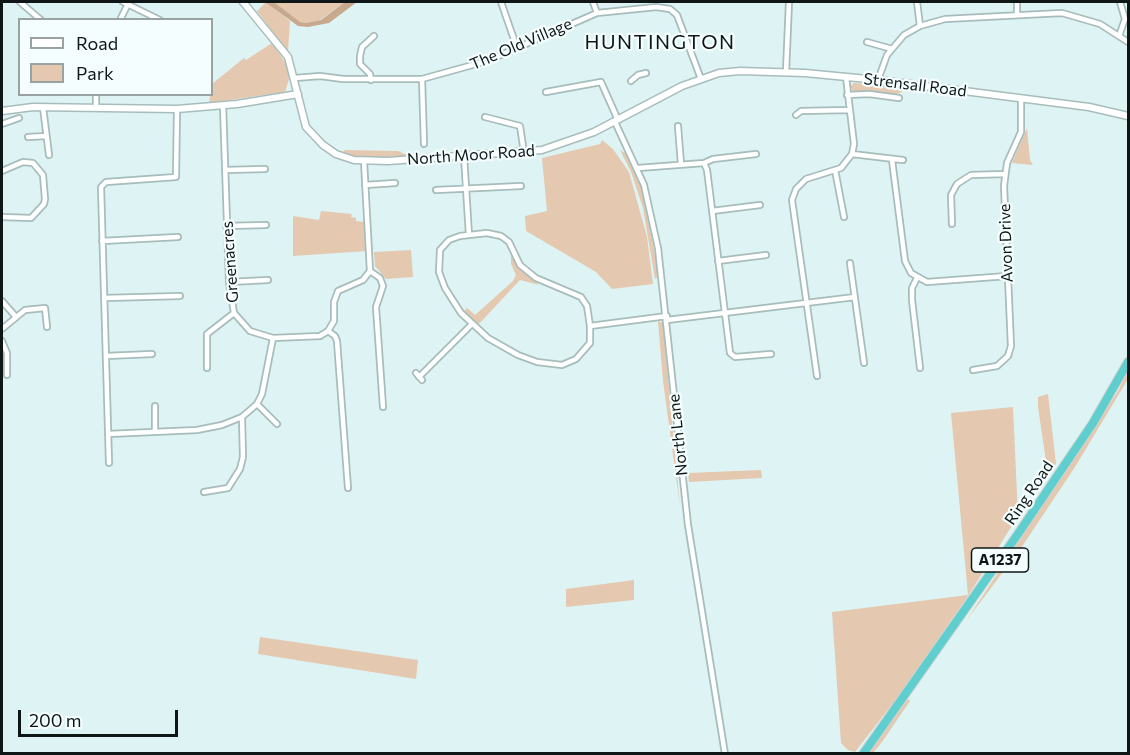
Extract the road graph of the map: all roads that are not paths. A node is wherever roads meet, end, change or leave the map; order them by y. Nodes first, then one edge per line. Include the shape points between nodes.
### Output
1 (20, 2) edge
2 (243, 2) edge
3 (501, 2) edge
4 (593, 2) edge
5 (789, 2) edge
6 (917, 2) edge
7 (1017, 2) edge
8 (1120, 2) edge
9 (125, 3) edge
10 (597, 13) junction
11 (1017, 14) junction
12 (39, 18) edge
13 (121, 18) edge
14 (156, 18) edge
15 (920, 26) junction
16 (374, 36) dead end
17 (1119, 36) junction
18 (865, 41) dead end
19 (1128, 42) edge
20 (517, 48) junction
21 (892, 49) junction
22 (786, 72) junction
23 (646, 73) dead end
24 (846, 77) junction
25 (295, 78) junction
26 (701, 78) junction
27 (422, 79) junction
28 (371, 80) junction
29 (878, 80) junction
30 (632, 81) dead end
31 (546, 92) dead end
32 (298, 94) junction
33 (847, 95) junction
34 (96, 96) edge
35 (899, 98) dead end
36 (1021, 98) junction
37 (223, 105) junction
38 (43, 107) junction
39 (96, 108) junction
40 (177, 109) junction
41 (849, 110) junction
42 (2, 111) edge
43 (796, 115) dead end
44 (1128, 116) edge
45 (485, 117) dead end
46 (19, 118) dead end
47 (617, 121) junction
48 (2, 123) edge
49 (678, 126) dead end
50 (46, 136) junction
51 (28, 137) dead end
52 (424, 144) dead end
53 (524, 153) junction
54 (756, 154) dead end
55 (852, 154) junction
56 (49, 155) dead end
57 (464, 156) junction
58 (892, 160) junction
59 (903, 160) dead end
60 (363, 161) junction
61 (704, 163) junction
62 (681, 164) junction
63 (638, 168) junction
64 (265, 169) dead end
65 (225, 170) junction
66 (835, 170) junction
67 (2, 171) edge
68 (1005, 174) junction
69 (97, 178) dead end
70 (102, 183) junction
71 (395, 183) dead end
72 (365, 185) junction
73 (521, 186) dead end
74 (466, 189) junction
75 (436, 190) dead end
76 (760, 205) dead end
77 (711, 211) junction
78 (2, 217) edge
79 (844, 217) dead end
80 (952, 224) dead end
81 (266, 225) dead end
82 (226, 226) junction
83 (469, 235) junction
84 (178, 237) dead end
85 (102, 241) junction
86 (766, 255) dead end
87 (718, 261) junction
88 (851, 263) dead end
89 (370, 271) junction
90 (1007, 276) junction
91 (917, 278) junction
92 (268, 280) dead end
93 (229, 282) junction
94 (180, 296) dead end
95 (855, 297) junction
96 (104, 298) junction
97 (2, 301) edge
98 (806, 302) junction
99 (234, 313) junction
100 (724, 313) junction
101 (16, 317) junction
102 (667, 318) junction
103 (472, 324) junction
104 (590, 326) junction
105 (47, 327) dead end
106 (2, 329) edge
107 (328, 332) junction
108 (273, 338) junction
109 (2, 341) edge
110 (152, 354) dead end
111 (771, 354) dead end
112 (106, 356) junction
113 (1128, 362) edge
114 (864, 363) dead end
115 (207, 368) dead end
116 (920, 368) dead end
117 (976, 368) dead end
118 (7, 375) dead end
119 (817, 376) dead end
120 (419, 377) dead end
121 (257, 404) junction
122 (155, 406) dead end
123 (383, 407) dead end
124 (242, 417) junction
125 (277, 424) dead end
126 (155, 432) junction
127 (108, 434) junction
128 (109, 463) dead end
129 (348, 488) dead end
130 (204, 492) dead end
131 (725, 753) edge
132 (863, 753) edge

1 - 12 street
2 - 25 street, North Moor Road via 288,57
3 - 20 street
4 - 10 street
5 - 22 street
6 - 15 street
7 - 11 street
8 - 17 street via 1125,22
9 - 13 street
9 - 14 street
10 - 20 street, The Old Village
10 - 26 street, The Old Village via 638,7 672,10
11 - 15 street via 945,19
11 - 17 street via 1072,15 1100,24
15 - 21 street via 904,35
16 - 28 street via 362,47 360,57 360,64
17 - 19 street
18 - 21 street
20 - 27 street, The Old Village via 469,67
21 - 29 street
22 - 24 street, Strensall Road
22 - 26 street, Strensall Road via 728,72
23 - 30 street
24 - 29 street, Strensall Road
24 - 33 street
25 - 28 street, The Old Village
25 - 32 street, North Moor Road
26 - 47 street, North Moor Road
27 - 28 street, The Old Village
27 - 52 street
29 - 36 street, Strensall Road
31 - 47 street, North Lane via 602,82
32 - 37 street
32 - 60 street, North Moor Road via 304,122 314,137 336,154
33 - 35 street
33 - 41 street
34 - 39 street
36 - 44 street, Strensall Road
36 - 68 street, Avon Drive via 1021,132
37 - 40 street
37 - 65 street, Greenacres
38 - 39 street
38 - 42 street
38 - 50 street
39 - 40 street
40 - 70 street via 176,177
41 - 43 street via 801,111
41 - 55 street
45 - 53 street via 520,126
46 - 48 street
47 - 53 street, North Moor Road via 564,144
47 - 63 street, North Lane
49 - 62 street
50 - 51 street
50 - 56 street
53 - 57 street, North Moor Road
54 - 61 street
55 - 58 street
55 - 66 street
57 - 60 street, North Moor Road
57 - 74 street
58 - 59 street
58 - 91 street via 905,261
60 - 72 street
61 - 62 street
61 - 77 street
62 - 63 street
63 - 102 street, North Lane via 654,222
64 - 65 street
65 - 82 street, Greenacres
66 - 79 street
66 - 98 street via 806,179 792,200
67 - 78 street via 23,162 33,163 43,175 45,199 31,218
68 - 80 street via 971,175 962,180 951,195
68 - 90 street, Avon Drive
69 - 70 street
70 - 85 street
71 - 72 street
72 - 89 street
73 - 74 street
74 - 75 street
74 - 83 street
76 - 77 street
77 - 87 street
81 - 82 street
82 - 93 street, Greenacres
83 - 103 street via 444,244 438,265 449,296
83 - 104 street via 495,234 506,239 520,265 536,278 581,297 587,306
84 - 85 street
85 - 96 street
86 - 87 street
87 - 100 street
88 - 95 street
89 - 107 street via 363,280 338,291 334,321
89 - 123 street via 383,286 376,307
90 - 91 street via 933,282
90 - 117 street, Avon Drive via 1010,351 997,366
91 - 116 street via 912,300
92 - 93 street
93 - 99 street, Greenacres
94 - 96 street
95 - 98 street
95 - 114 street
96 - 112 street
97 - 101 street
98 - 100 street
98 - 119 street
99 - 108 street, Greenacres via 250,331
99 - 115 street via 207,334
100 - 102 street
100 - 111 street via 732,356
101 - 105 street via 29,309 45,308
101 - 106 street
102 - 104 street
102 - 131 street, North Lane via 689,535
103 - 104 street via 518,355 554,365 570,363 585,352 590,343
103 - 120 street
107 - 108 street, Greenacres via 320,336
107 - 129 street via 337,342
108 - 121 street via 266,381
109 - 118 street via 7,353
110 - 112 street
112 - 127 street
113 - 132 highway, Ring Road / A1237 via 1093,423 1018,534
121 - 124 street
121 - 125 street
122 - 126 street
124 - 126 street via 210,428
124 - 130 street via 240,469 228,488
126 - 127 street
127 - 128 street

